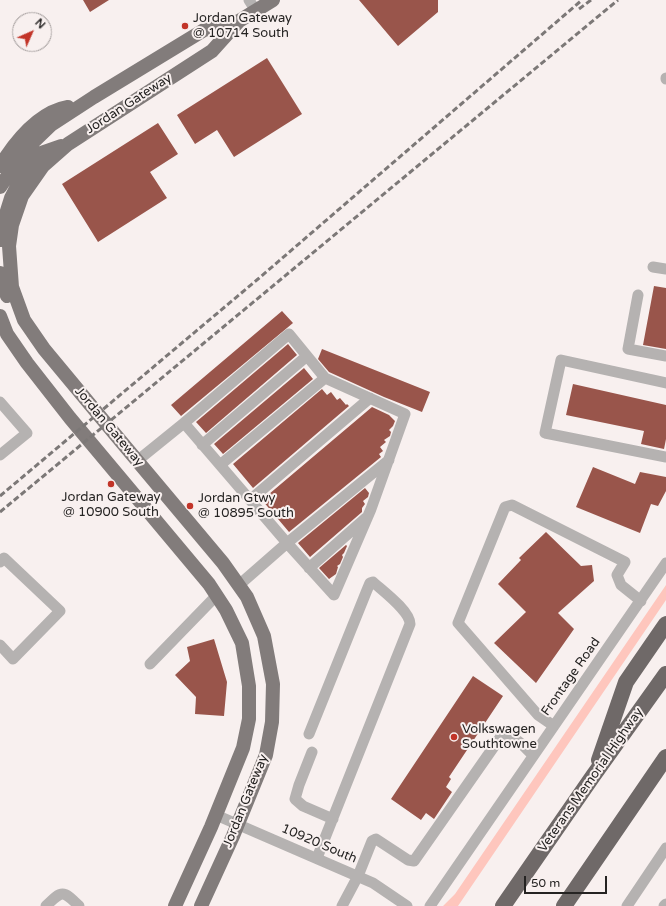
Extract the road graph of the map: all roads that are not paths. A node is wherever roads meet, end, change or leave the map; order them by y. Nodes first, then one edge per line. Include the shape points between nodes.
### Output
1 (273, 0) edge
2 (252, 6) edge
3 (239, 21) junction
4 (80, 105) junction
5 (68, 144) junction
6 (0, 166) edge
7 (0, 187) edge
8 (0, 240) edge
9 (653, 267) dead end
10 (666, 269) edge
11 (0, 273) edge
12 (638, 295) dead end
13 (0, 316) edge
14 (39, 342) junction
15 (307, 356) junction
16 (666, 356) edge
17 (325, 378) junction
18 (666, 383) edge
19 (370, 398) junction
20 (0, 402) edge
21 (184, 423) junction
22 (202, 445) junction
23 (0, 455) edge
24 (666, 457) edge
25 (389, 460) junction
26 (138, 461) junction
27 (220, 465) junction
28 (250, 500) junction
29 (368, 516) junction
30 (287, 544) junction
31 (2, 560) edge
32 (666, 563) edge
33 (309, 568) junction
34 (239, 585) junction
35 (216, 595) junction
36 (640, 601) junction
37 (666, 624) edge
38 (0, 645) edge
39 (150, 664) dead end
40 (666, 674) edge
41 (554, 726) junction
42 (309, 734) dead end
43 (312, 752) dead end
44 (534, 755) junction
45 (666, 757) edge
46 (593, 776) junction
47 (216, 815) junction
48 (333, 819) junction
49 (237, 824) junction
50 (666, 848) edge
51 (317, 858) junction
52 (358, 876) junction
53 (46, 906) edge
54 (79, 906) edge
55 (175, 906) edge
56 (201, 906) edge
57 (342, 906) edge
58 (407, 906) edge
59 (430, 906) edge
60 (503, 906) edge
61 (564, 906) edge
62 (627, 906) edge

1 - 2 main road, Jordan Gateway
2 - 3 main road, Jordan Gateway
3 - 4 main road, Jordan Gateway via 204,30
3 - 5 main road, Jordan Gateway via 212,51
4 - 6 main road via 47,114 11,149
4 - 7 main road, Jordan Gateway via 50,125 25,150
5 - 8 main road via 38,154 25,171 11,198
5 - 14 main road, Jordan Gateway via 43,166 22,196 12,225 9,246 12,287 24,320
9 - 10 street
11 - 14 main road via 20,329
12 - 16 street via 628,349
13 - 35 main road, Jordan Gateway via 7,334 27,363
14 - 26 main road, Jordan Gateway
15 - 17 street
15 - 21 street via 289,334
15 - 22 street
17 - 19 street
17 - 27 street
18 - 24 street via 561,360 545,433
19 - 25 street via 405,414
19 - 28 street
20 - 23 street via 27,433
21 - 22 street
21 - 26 street
22 - 27 street
25 - 29 street
25 - 30 street
26 - 34 main road, Jordan Gateway
27 - 28 street
28 - 30 street
29 - 33 street
29 - 33 street via 334,595
30 - 33 street
30 - 34 street
31 - 38 street via 60,611 13,659
32 - 36 street, Frontage Road
34 - 49 main road, Jordan Gateway via 264,636 273,684 272,722 266,755
35 - 39 street
35 - 47 main road, Jordan Gateway via 242,644 250,686 249,719 243,748
36 - 41 street, Frontage Road
36 - 41 street via 621,585 617,574 625,562 512,505 505,507 458,623 538,715
37 - 46 highway via 626,682
40 - 46 highway, Veterans Memorial Highway
41 - 44 street, Frontage Road
42 - 48 street via 367,590 373,582 406,612 410,624
43 - 48 street via 298,784 295,799 303,806
44 - 52 street via 512,737 502,735 414,861 408,860 376,839 370,845
44 - 59 street, Frontage Road
45 - 61 highway
46 - 60 highway, Veterans Memorial Highway
47 - 49 street, 10920 South
47 - 55 main road, Jordan Gateway
48 - 51 street
49 - 51 street, 10920 South
49 - 56 main road, Jordan Gateway
50 - 62 street
51 - 52 street, 10920 South
52 - 57 street
52 - 58 street, 10920 South
53 - 54 street via 61,893 66,894

